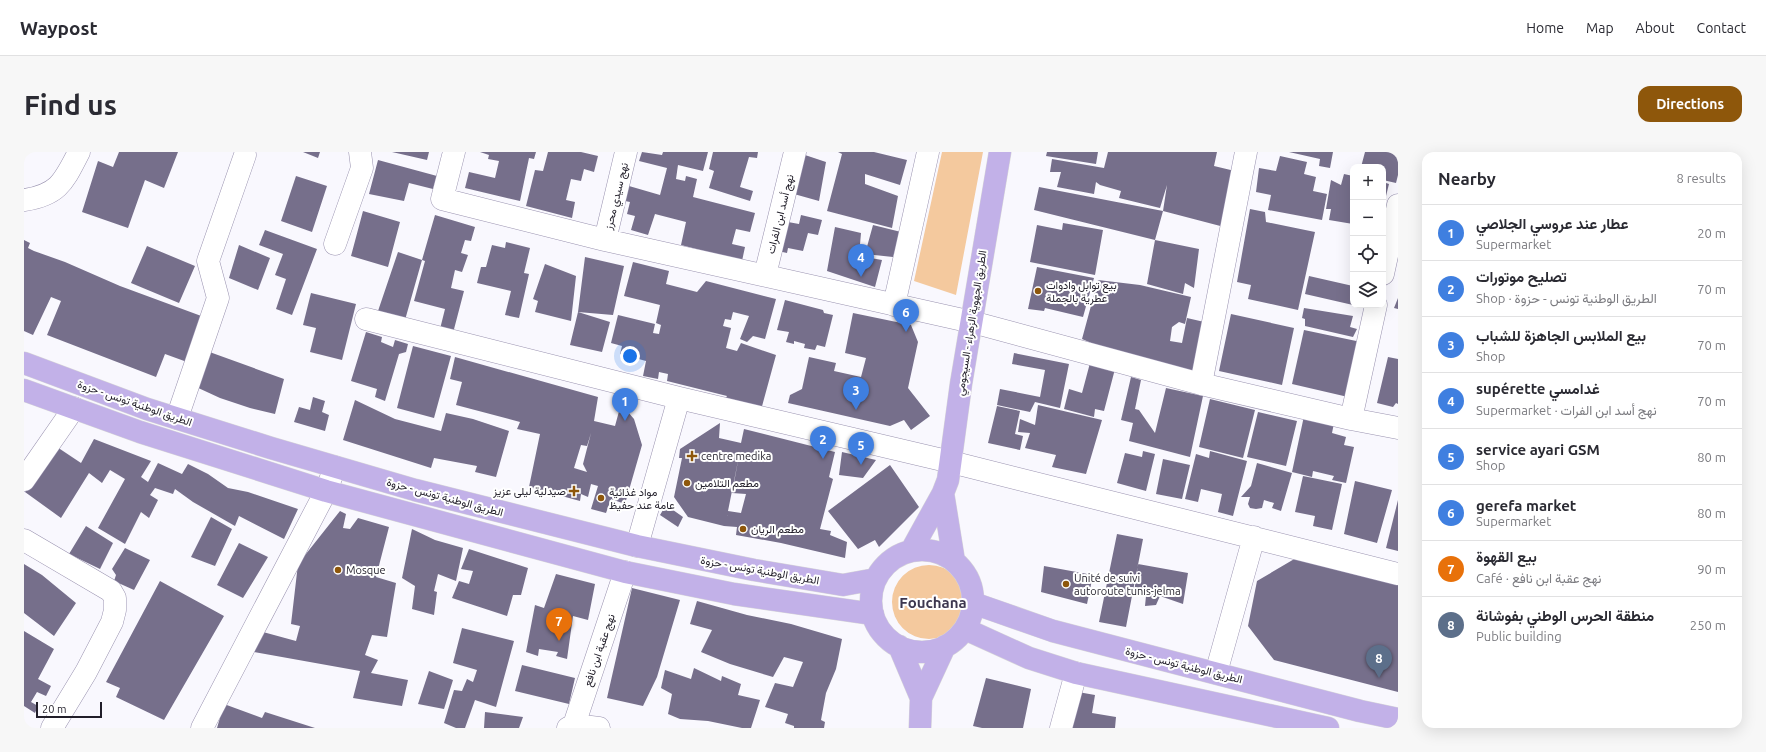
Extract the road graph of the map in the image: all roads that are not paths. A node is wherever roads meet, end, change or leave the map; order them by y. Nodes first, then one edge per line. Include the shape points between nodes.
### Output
1 (79, 152) edge
2 (360, 152) edge
3 (454, 152) edge
4 (626, 152) edge
5 (795, 152) edge
6 (928, 152) edge
7 (1000, 152) edge
8 (1246, 152) edge
9 (245, 155) dead end
10 (24, 200) edge
11 (1398, 205) edge
12 (605, 240) junction
13 (335, 244) dead end
14 (1383, 272) edge
15 (765, 275) junction
16 (894, 304) junction
17 (1375, 308) edge
18 (366, 319) dead end
19 (972, 322) junction
20 (24, 363) edge
21 (1201, 384) junction
22 (24, 390) edge
23 (679, 398) junction
24 (74, 408) junction
25 (177, 418) junction
26 (1351, 419) junction
27 (1398, 428) edge
28 (951, 462) junction
29 (335, 467) junction
30 (24, 480) edge
31 (326, 491) junction
32 (943, 494) junction
33 (1254, 537) junction
34 (24, 540) edge
35 (637, 546) junction
36 (912, 551) junction
37 (954, 561) junction
38 (625, 572) junction
39 (1398, 574) edge
40 (876, 579) junction
41 (973, 603) junction
42 (873, 614) junction
43 (964, 629) junction
44 (899, 646) junction
45 (945, 646) junction
46 (1076, 673) junction
47 (1216, 673) junction
48 (922, 698) junction
49 (1398, 719) edge
50 (571, 727) edge
51 (1314, 727) edge
52 (52, 728) edge
53 (202, 728) edge
54 (599, 728) edge
55 (920, 728) edge
56 (1061, 728) edge

1 - 10 street via 66,177 54,191 37,199
2 - 13 street via 362,168
3 - 12 street via 442,199
4 - 12 street, نهج سيدي محرز
5 - 15 street, نهج أسد ابن الفرات
6 - 16 street
7 - 19 main road, الطريق الجهوية الزهراء - السيجومي
8 - 21 street
9 - 25 street via 208,261 218,298
11 - 14 street
12 - 15 street
15 - 16 street
16 - 19 street
17 - 26 street
18 - 23 street
19 - 21 street
19 - 28 main road, الطريق الجهوية الزهراء - السيجومي
20 - 25 main road, الطريق الوطنية تونس - حزوة
21 - 26 street
22 - 24 main road
23 - 28 street
23 - 35 street
24 - 30 street
24 - 31 main road via 140,432
25 - 29 main road, الطريق الوطنية تونس - حزوة
26 - 27 street
28 - 32 main road, الطريق الجهوية الزهراء - السيجومي
28 - 33 street
29 - 31 street
29 - 35 main road, الطريق الوطنية تونس - حزوة via 415,490
31 - 38 main road
31 - 53 street
32 - 36 main road, الطريق الجهوية الزهراء - السيجومي
32 - 37 main road, الطريق الجهوية الزهراء - السيجومي
33 - 39 street
33 - 47 street
34 - 52 street via 111,590 115,598 112,622 86,672
35 - 40 main road, الطريق الوطنية تونس - حزوة via 843,585
36 - 37 main road via 941,553
36 - 40 main road via 897,556 885,566
37 - 41 main road via 971,587
38 - 42 main road via 734,594
38 - 50 street, نهج عقبة ابن نافع
40 - 42 main road via 872,596
41 - 43 main road
41 - 47 main road, الطريق الوطنية تونس - حزوة via 1053,631
42 - 44 main road via 883,633
43 - 45 main road via 956,639
43 - 46 main road via 1029,658
44 - 45 main road via 914,651 930,651
44 - 48 main road
45 - 48 main road
46 - 51 main road
46 - 56 street
47 - 49 main road, الطريق الوطنية تونس - حزوة
48 - 55 main road
50 - 54 street

